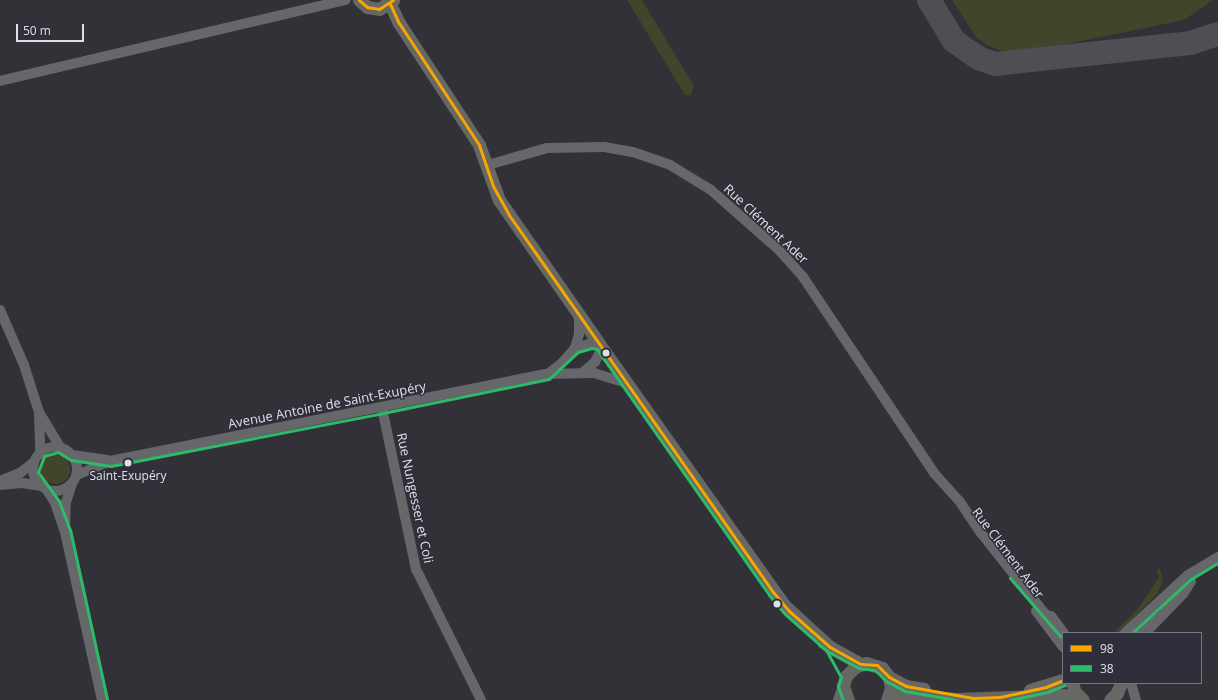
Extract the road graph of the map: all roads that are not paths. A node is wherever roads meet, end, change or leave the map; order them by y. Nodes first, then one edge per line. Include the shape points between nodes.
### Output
1 (346, 0) edge
2 (359, 0) edge
3 (392, 2) edge
4 (0, 81) edge
5 (488, 165) junction
6 (0, 310) edge
7 (579, 315) junction
8 (601, 346) junction
9 (575, 348) junction
10 (583, 372) junction
11 (548, 374) junction
12 (627, 383) junction
13 (382, 408) junction
14 (39, 412) junction
15 (60, 447) junction
16 (40, 452) junction
17 (72, 455) junction
18 (110, 461) junction
19 (34, 462) junction
20 (934, 473) junction
21 (74, 479) junction
22 (0, 481) edge
23 (0, 484) edge
24 (44, 488) junction
25 (65, 532) junction
26 (1218, 557) edge
27 (1218, 564) edge
28 (1191, 581) junction
29 (1063, 632) edge
30 (1126, 632) edge
31 (1139, 632) edge
32 (1147, 632) edge
33 (1062, 646) edge
34 (830, 648) junction
35 (861, 664) junction
36 (889, 677) junction
37 (1062, 680) edge
38 (845, 681) junction
39 (1073, 684) edge
40 (1131, 684) edge
41 (1000, 697) junction
42 (973, 698) junction
43 (887, 699) edge
44 (1081, 699) edge
45 (102, 700) edge
46 (481, 700) edge
47 (838, 700) edge
48 (848, 700) edge
49 (1136, 700) edge

1 - 4 street
2 - 3 main road via 373,9
3 - 5 main road via 399,23 473,135
5 - 7 main road via 499,200
5 - 20 street, Rue Clément Ader via 547,148 604,147 656,159 698,181 778,249 803,277
6 - 14 street via 24,365
7 - 8 main road
7 - 9 street, Avenue Antoine de Saint-Exupéry via 579,334
8 - 9 street via 585,344
8 - 10 street via 595,362
8 - 12 main road
9 - 11 street, Avenue Antoine de Saint-Exupéry
10 - 11 street, Avenue Antoine de Saint-Exupéry
10 - 12 street, Avenue Antoine de Saint-Exupéry via 606,375
11 - 13 street, Avenue Antoine de Saint-Exupéry
12 - 34 main road via 773,592 789,611
13 - 18 street, Avenue Antoine de Saint-Exupéry
13 - 46 street, Rue Nungesser et Coli via 416,569
14 - 15 street
14 - 16 street
15 - 16 street
15 - 17 street
16 - 19 street
17 - 18 street, Avenue Antoine de Saint-Exupéry
17 - 21 street via 78,468
18 - 21 street, Avenue Antoine de Saint-Exupéry
19 - 22 street
19 - 24 street via 33,473
20 - 29 street, Rue Clément Ader via 960,502 980,533 1046,615 1051,616
20 - 33 street, Rue Clément Ader via 940,486
21 - 24 street via 62,491
21 - 25 street via 66,502
23 - 24 street via 22,483
24 - 25 street via 55,503
25 - 45 street
26 - 30 street via 1188,575
27 - 28 street
28 - 31 street
28 - 32 street via 1183,594
34 - 35 main road
34 - 38 main road
35 - 36 main road via 877,665
35 - 38 main road
36 - 42 main road via 906,686
36 - 43 main road via 891,688
37 - 41 main road via 1046,687
38 - 47 street
38 - 48 main road
39 - 44 main road
40 - 49 street
41 - 42 main road
41 - 44 main road via 1063,695
42 - 43 main road via 905,695

